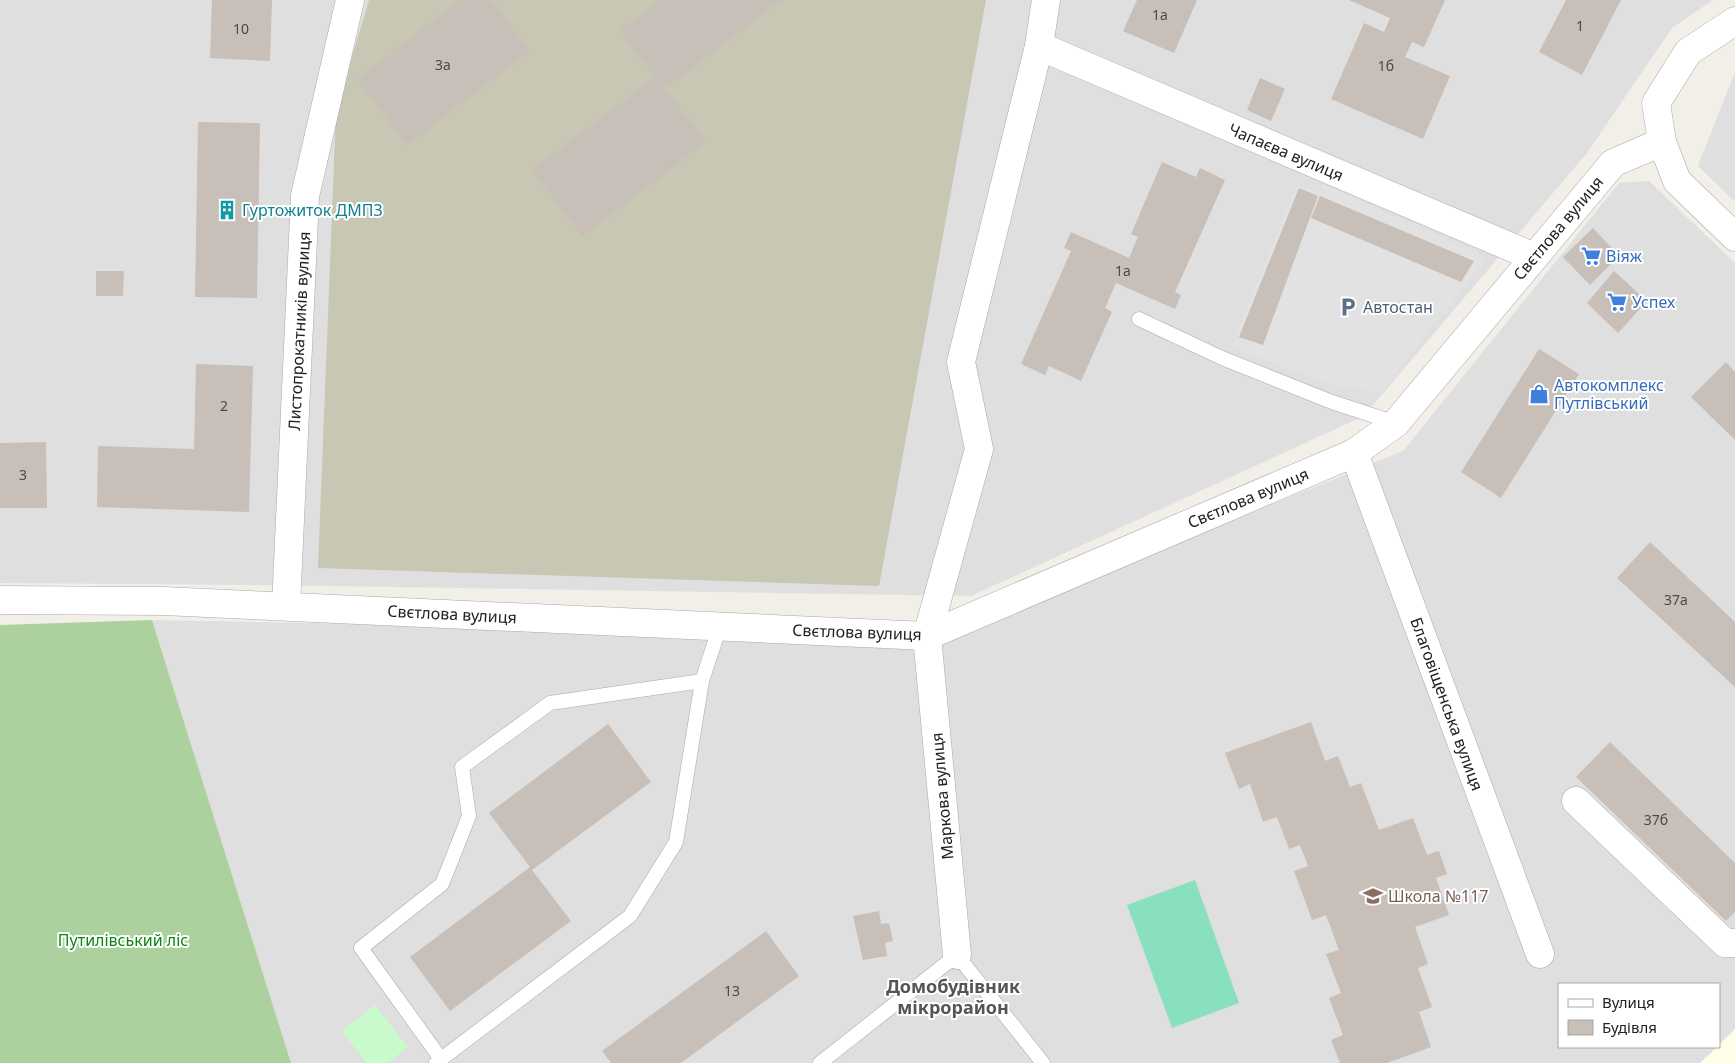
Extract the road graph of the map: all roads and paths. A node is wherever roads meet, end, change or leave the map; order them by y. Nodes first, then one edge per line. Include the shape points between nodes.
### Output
1 (350, 0) edge
2 (1046, 0) edge
3 (1735, 21) edge
4 (1039, 46) junction
5 (1662, 142) junction
6 (1735, 237) edge
7 (1534, 258) junction
8 (1138, 319) dead end
9 (1396, 423) junction
10 (1354, 453) junction
11 (0, 600) edge
12 (286, 606) junction
13 (720, 626) junction
14 (928, 636) junction
15 (702, 681) junction
16 (1576, 801) dead end
17 (1735, 943) edge
18 (1540, 954) dead end
19 (957, 955) junction
20 (439, 1061) edge
21 (820, 1063) edge
22 (1043, 1063) edge

1 - 12 street, Листопрокатників вулиця via 305,196
2 - 4 street
3 - 5 street via 1688,52 1656,103
4 - 7 street, Чапаєва вулиця
4 - 14 street via 961,362 979,449
5 - 6 street via 1677,181
5 - 7 street, Свєтлова вулиця via 1613,163
7 - 9 street, Свєтлова вулиця
8 - 9 lane via 1222,358 1332,402
9 - 10 street, Свєтлова вулиця
10 - 14 street, Свєтлова вулиця
10 - 18 street, Благовіщенська вулиця
11 - 12 street, Свєтлова вулиця via 163,600
12 - 13 street, Свєтлова вулиця
13 - 14 street, Свєтлова вулиця
13 - 15 lane
14 - 19 street, Маркова вулиця
15 - 20 lane via 676,842 630,916
15 - 20 lane via 550,703 462,767 469,816 442,884 361,948
16 - 17 street via 1725,943
19 - 21 lane
19 - 22 lane

